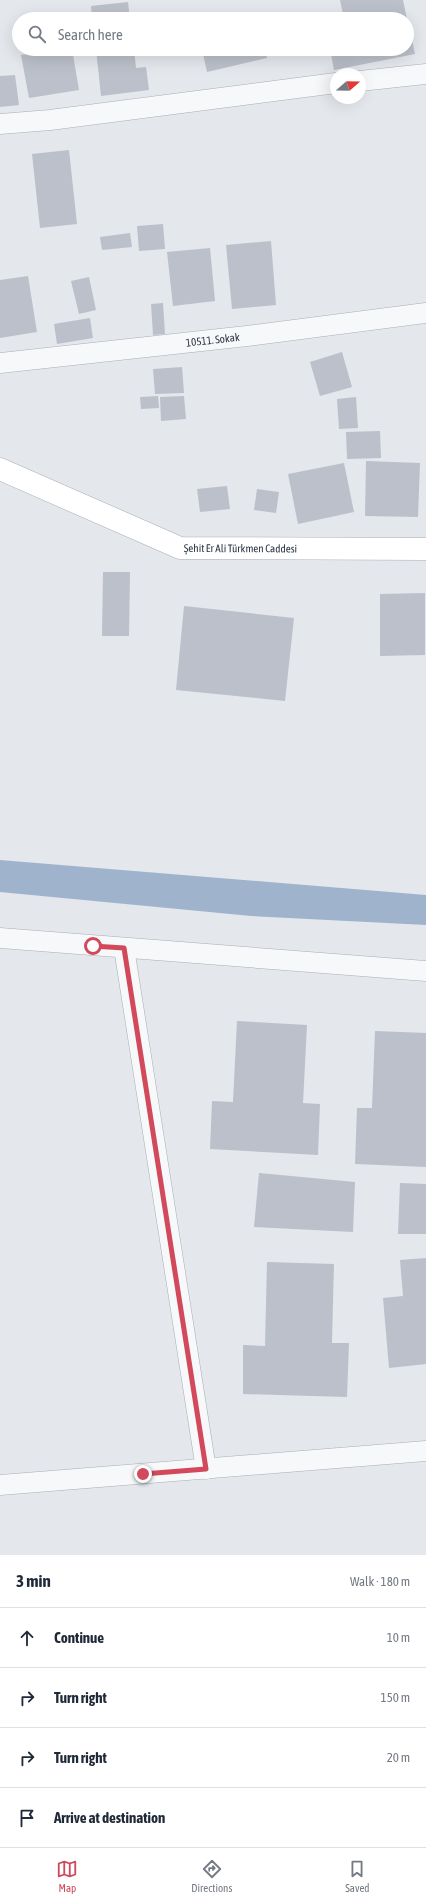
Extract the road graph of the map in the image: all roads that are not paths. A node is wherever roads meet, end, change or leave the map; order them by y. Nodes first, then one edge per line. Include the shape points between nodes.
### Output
1 (426, 74) edge
2 (366, 80) edge
3 (330, 84) edge
4 (0, 124) edge
5 (426, 313) edge
6 (0, 364) edge
7 (0, 469) edge
8 (426, 549) edge
9 (0, 938) edge
10 (124, 948) junction
11 (426, 971) edge
12 (426, 1451) edge
13 (206, 1469) junction
14 (0, 1485) edge

1 - 2 street
3 - 4 street via 50,120
5 - 6 street, 10511. Sokak
7 - 8 street, Şehit Er Ali Türkmen Caddesi via 180,548
9 - 10 street
10 - 11 street
10 - 13 street
12 - 13 street
13 - 14 street

